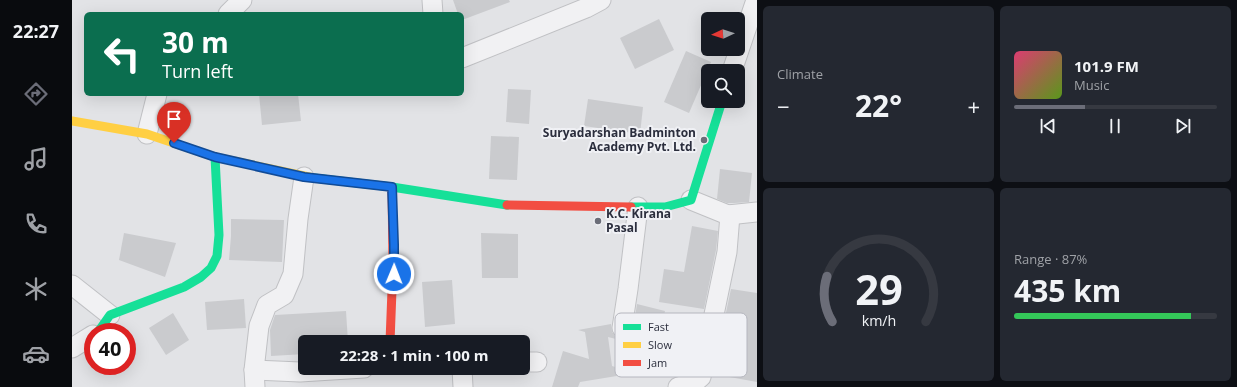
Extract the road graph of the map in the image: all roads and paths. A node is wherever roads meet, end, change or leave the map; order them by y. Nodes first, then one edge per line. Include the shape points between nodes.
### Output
1 (242, 0) edge
2 (432, 0) edge
3 (601, 0) edge
4 (756, 0) edge
5 (230, 12) edge
6 (433, 12) edge
7 (464, 57) edge
8 (734, 64) edge
9 (156, 96) edge
10 (720, 108) edge
11 (72, 121) edge
12 (147, 134) junction
13 (215, 157) junction
14 (304, 177) junction
15 (392, 187) junction
16 (691, 200) junction
17 (638, 207) junction
18 (757, 212) edge
19 (730, 215) junction
20 (72, 285) edge
21 (624, 313) edge
22 (714, 313) edge
23 (110, 316) junction
24 (105, 323) edge
25 (391, 335) edge
26 (84, 341) edge
27 (72, 348) edge
28 (298, 372) edge
29 (462, 375) edge
30 (701, 377) edge
31 (255, 378) edge
32 (463, 387) edge
33 (678, 387) edge

1 - 5 street
2 - 6 street
3 - 7 street
4 - 8 street
9 - 12 street
10 - 16 street
11 - 12 street
12 - 13 street
13 - 14 street
13 - 23 street via 219,235 217,256 211,268 184,287
14 - 15 street
14 - 31 street via 293,274 284,295 268,305 258,326
15 - 17 street via 510,205
15 - 25 street via 394,245
16 - 17 street via 665,207
16 - 19 street
17 - 21 street
18 - 19 street
19 - 22 street via 727,252
20 - 23 street
23 - 24 street
26 - 27 street
28 - 31 street
29 - 32 street
30 - 33 street via 695,382

